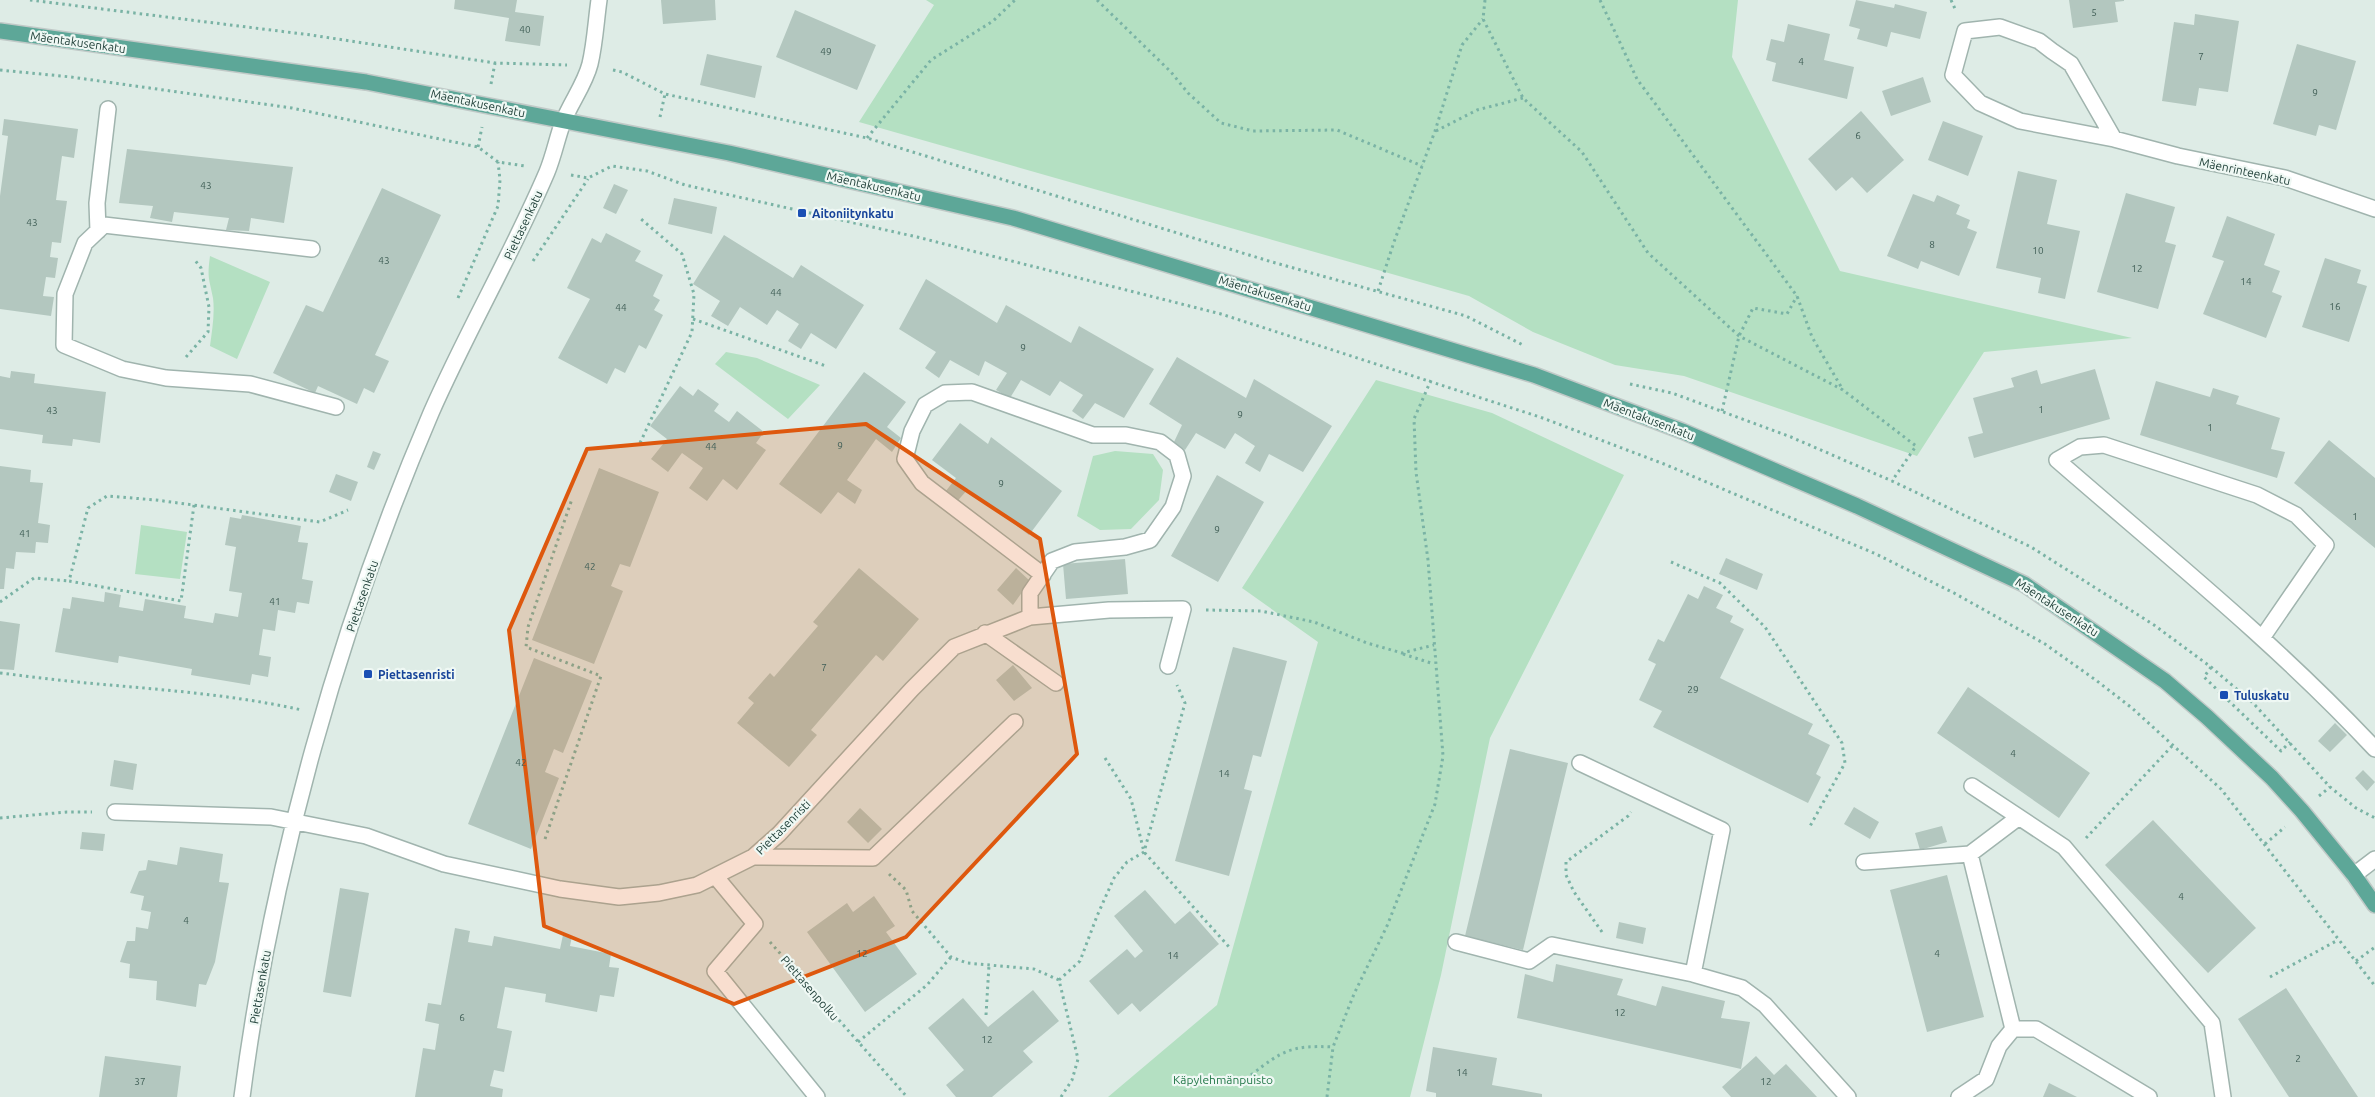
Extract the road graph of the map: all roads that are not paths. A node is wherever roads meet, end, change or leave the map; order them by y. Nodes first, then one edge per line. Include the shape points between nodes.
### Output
1 (599, 0) edge
2 (0, 31) edge
3 (108, 109) dead end
4 (564, 122) junction
5 (2114, 139) junction
6 (2375, 209) edge
7 (98, 231) junction
8 (312, 249) dead end
9 (336, 407) dead end
10 (1043, 575) junction
11 (1030, 617) junction
12 (985, 633) junction
13 (2262, 638) junction
14 (1168, 666) road end
15 (1056, 683) dead end
16 (1015, 722) dead end
17 (2375, 748) edge
18 (1580, 763) dead end
19 (1972, 786) dead end
20 (115, 812) road end
21 (2019, 817) junction
22 (296, 821) junction
23 (1970, 854) junction
24 (752, 857) junction
25 (2375, 859) edge
26 (1864, 862) dead end
27 (2354, 875) junction
28 (716, 877) junction
29 (2375, 905) edge
30 (1456, 942) dead end
31 (1693, 974) junction
32 (2013, 1029) junction
33 (242, 1097) edge
34 (817, 1097) edge
35 (1848, 1097) edge
36 (1959, 1097) edge
37 (2148, 1097) edge
38 (2223, 1097) edge

1 - 4 street via 590,65
2 - 4 main road, Mäentakusenkatu via 366,82
3 - 7 street via 97,203
4 - 22 street, Piettasenkatu via 548,170 465,339 410,465 347,638
4 - 27 main road, Mäentakusenkatu via 720,150 1012,218 1534,375 1682,431 1866,510 2024,584 2165,681 2207,717 2272,778
5 - 5 street, Mäenrinteenkatu via 2020,120 1980,103 1953,75 1965,31 2000,27 2039,41 2071,64
5 - 6 street, Mäenrinteenkatu via 2285,178
7 - 8 street via 104,225
7 - 9 street via 85,243 65,294 64,344 122,369 166,378 250,384
10 - 10 street via 922,483 905,459 912,432 925,405 945,393 972,392 1093,435 1126,435 1160,442 1177,455 1183,476 1173,507 1150,540 1125,547 1075,552 1052,561
10 - 11 street via 1030,593
11 - 12 street
11 - 14 street via 1109,610 1183,609
12 - 15 street
12 - 24 street, Piettasenristi via 954,647 779,834
13 - 13 street via 2101,498 2057,460 2080,447 2104,445 2256,495 2296,515 2326,545
13 - 17 street
16 - 24 street via 873,858
18 - 31 street via 1722,830
19 - 21 street
20 - 22 street, Piettasenristi via 271,817
21 - 23 street
21 - 38 street via 2064,847 2212,1023
22 - 28 street, Piettasenristi via 366,836 444,864 619,897 697,885
22 - 33 street, Piettasenkatu via 270,933
23 - 26 street
23 - 32 street
24 - 28 street, Piettasenristi
25 - 27 street
27 - 29 main road, Mäentakusenkatu
28 - 34 street via 754,924 715,971
30 - 31 street via 1529,961 1552,946
31 - 35 street via 1742,988 1765,1005
32 - 36 street via 2000,1046 1986,1080
32 - 37 street via 2036,1029

